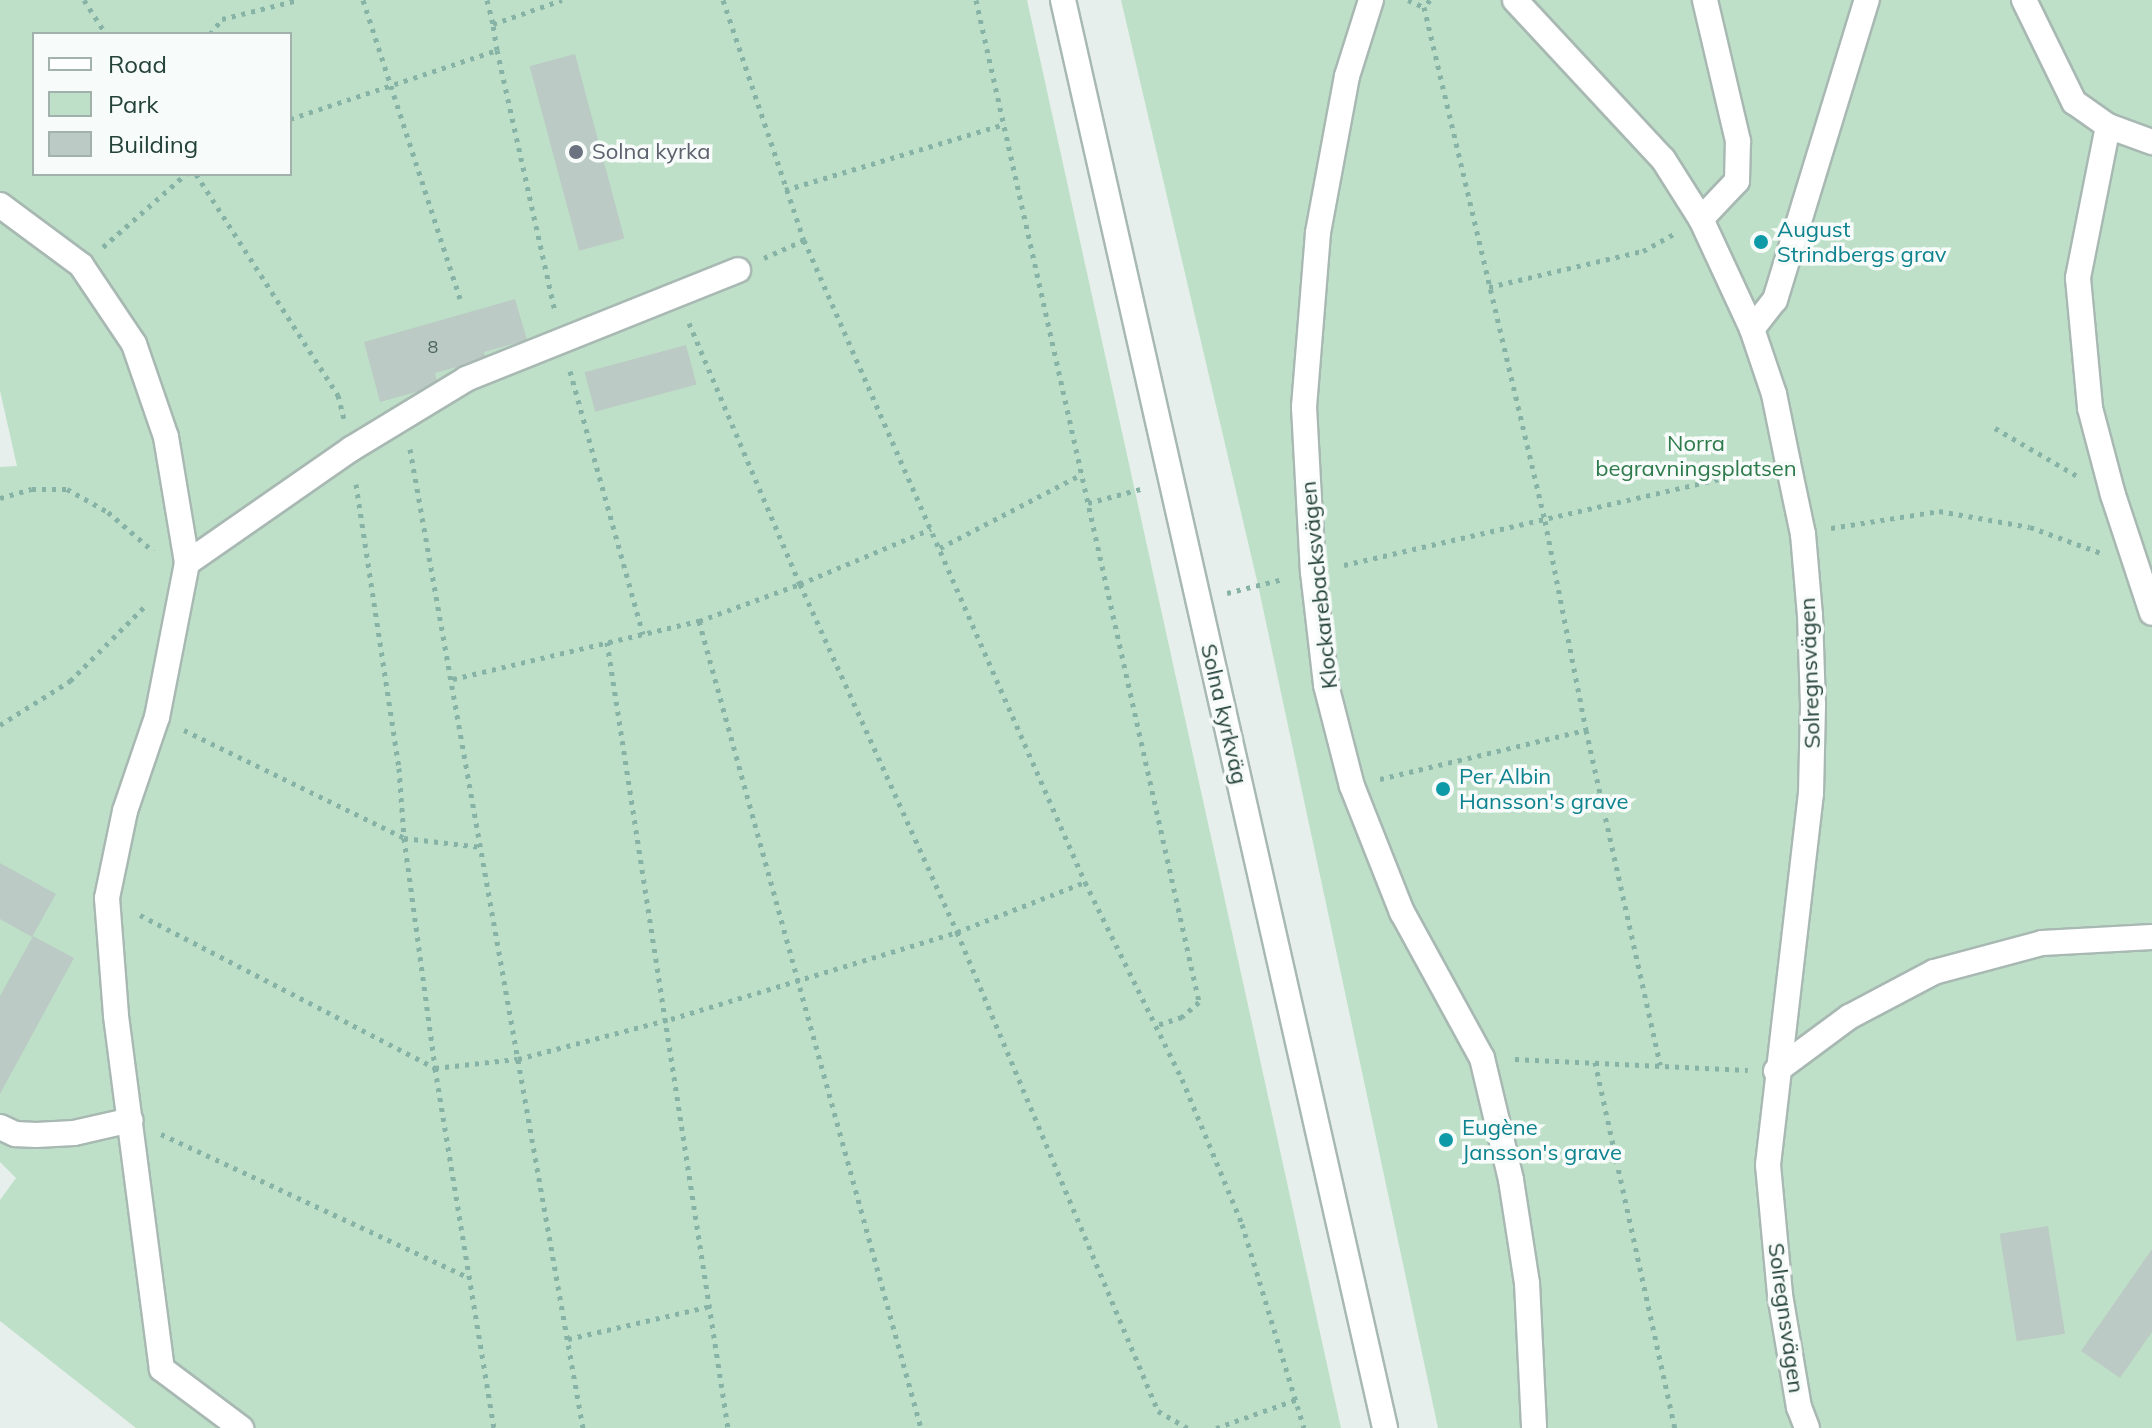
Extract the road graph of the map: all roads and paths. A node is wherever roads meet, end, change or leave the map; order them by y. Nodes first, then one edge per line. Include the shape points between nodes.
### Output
1 (84, 0) edge
2 (298, 0) edge
3 (363, 0) edge
4 (487, 0) edge
5 (562, 0) edge
6 (723, 0) edge
7 (976, 0) edge
8 (1063, 0) edge
9 (1371, 0) edge
10 (1408, 0) edge
11 (1430, 0) edge
12 (1515, 0) edge
13 (1705, 0) edge
14 (1867, 0) edge
15 (2024, 0) edge
16 (1424, 7) junction
17 (493, 24) junction
18 (105, 32) edge
19 (212, 32) edge
20 (497, 50) junction
21 (391, 84) junction
22 (292, 118) edge
23 (1005, 124) junction
24 (2108, 126) junction
25 (2152, 142) edge
26 (184, 176) edge
27 (197, 176) edge
28 (785, 190) junction
29 (0, 205) edge
30 (1701, 219) junction
31 (804, 240) junction
32 (81, 265) junction
33 (738, 270) joint
34 (1489, 287) junction
35 (678, 296) junction
36 (460, 299) dead end
37 (1752, 329) junction
38 (562, 341) junction
39 (404, 417) junction
40 (351, 449) junction
41 (1788, 463) junction
42 (1082, 474) junction
43 (1147, 487) dead end
44 (0, 498) edge
45 (1088, 503) junction
46 (1545, 521) junction
47 (931, 529) junction
48 (1803, 534) junction
49 (940, 548) junction
50 (187, 563) junction
51 (2136, 566) junction
52 (1313, 572) junction
53 (800, 584) junction
54 (1226, 594) dead end
55 (2152, 613) edge
56 (699, 621) junction
57 (643, 634) junction
58 (607, 642) junction
59 (453, 679) junction
60 (157, 717) junction
61 (0, 725) edge
62 (1586, 730) junction
63 (1352, 786) junction
64 (404, 838) junction
65 (481, 847) junction
66 (1085, 882) junction
67 (107, 898) junction
68 (957, 932) junction
69 (2152, 937) edge
70 (797, 981) junction
71 (665, 1020) junction
72 (1155, 1026) junction
73 (1482, 1058) junction
74 (518, 1059) junction
75 (1595, 1062) junction
76 (1660, 1065) junction
77 (435, 1068) junction
78 (1776, 1071) junction
79 (131, 1120) junction
80 (0, 1127) edge
81 (469, 1277) junction
82 (708, 1307) junction
83 (568, 1339) junction
84 (1298, 1399) junction
85 (241, 1428) edge
86 (494, 1428) edge
87 (583, 1428) edge
88 (728, 1428) edge
89 (921, 1428) edge
90 (1188, 1428) edge
91 (1216, 1428) edge
92 (1304, 1428) edge
93 (1385, 1428) edge
94 (1534, 1428) edge
95 (1675, 1428) edge
96 (1807, 1428) edge

1 - 18 path
2 - 19 path via 222,19
3 - 21 path
4 - 17 path
5 - 17 path
6 - 28 path
7 - 23 path
8 - 93 street, Solna kyrkväg
9 - 52 street, Klockarebacksvägen via 1347,76 1318,233 1304,407
10 - 16 path
11 - 16 path
12 - 30 street, Solregnsvägen via 1663,159
13 - 30 street via 1738,141 1737,181
14 - 37 street via 1775,300
15 - 24 street via 2074,102
16 - 34 path
17 - 20 path
20 - 21 path
20 - 38 path
21 - 22 path
21 - 36 path
23 - 28 path
23 - 42 path
24 - 25 street
24 - 51 street via 2078,278 2090,408
26 - 32 path
27 - 40 path via 338,395
28 - 31 path
29 - 32 street
30 - 34 path via 1643,251
30 - 37 street, Solregnsvägen
31 - 33 path
31 - 47 path
32 - 50 street via 134,344 166,437
33 - 35 street
34 - 46 path
35 - 38 street
35 - 53 path
37 - 41 street, Solregnsvägen via 1774,394
38 - 39 street via 466,379
38 - 57 path
39 - 40 street
39 - 59 path
40 - 50 street
40 - 64 path via 399,768
41 - 46 path
41 - 48 street, Solregnsvägen
42 - 45 path
42 - 49 path
43 - 45 path
44 - 50 path via 32,489 67,489 108,512 143,544 169,560
45 - 72 path via 1199,1002 1182,1017
46 - 52 path
46 - 62 path
47 - 49 path
47 - 53 path
48 - 51 path via 1939,511 2030,527
48 - 78 street, Solregnsvägen via 1813,705 1811,793
49 - 66 path
50 - 60 street
50 - 61 path via 70,681
51 - 55 street
52 - 54 path
52 - 63 street, Klockarebacksvägen via 1326,685
53 - 56 path
53 - 68 path
56 - 57 path
56 - 70 path
57 - 58 path
58 - 59 path
58 - 71 path
59 - 65 path
60 - 64 path
60 - 67 street via 125,811
62 - 63 path
62 - 76 path
63 - 73 street, Klockarebacksvägen via 1402,912
64 - 65 path
64 - 77 path
65 - 74 path
66 - 68 path
66 - 72 path
67 - 77 path
67 - 79 street
68 - 70 path
68 - 90 path via 1158,1411
69 - 78 street via 2042,943 1934,972 1849,1017
70 - 71 path
70 - 89 path
71 - 74 path
71 - 82 path
72 - 84 path via 1242,1224
73 - 75 path
73 - 94 street, Klockarebacksvägen via 1511,1180 1527,1283
74 - 77 path
74 - 83 path
75 - 76 path
75 - 95 path
76 - 78 path
77 - 81 path
78 - 96 street, Solregnsvägen via 1769,1179 1780,1295
79 - 80 street via 74,1133 15,1134
79 - 81 path
79 - 85 street via 162,1369
81 - 86 path
82 - 83 path
82 - 88 path
83 - 87 path
84 - 91 path
84 - 92 path

